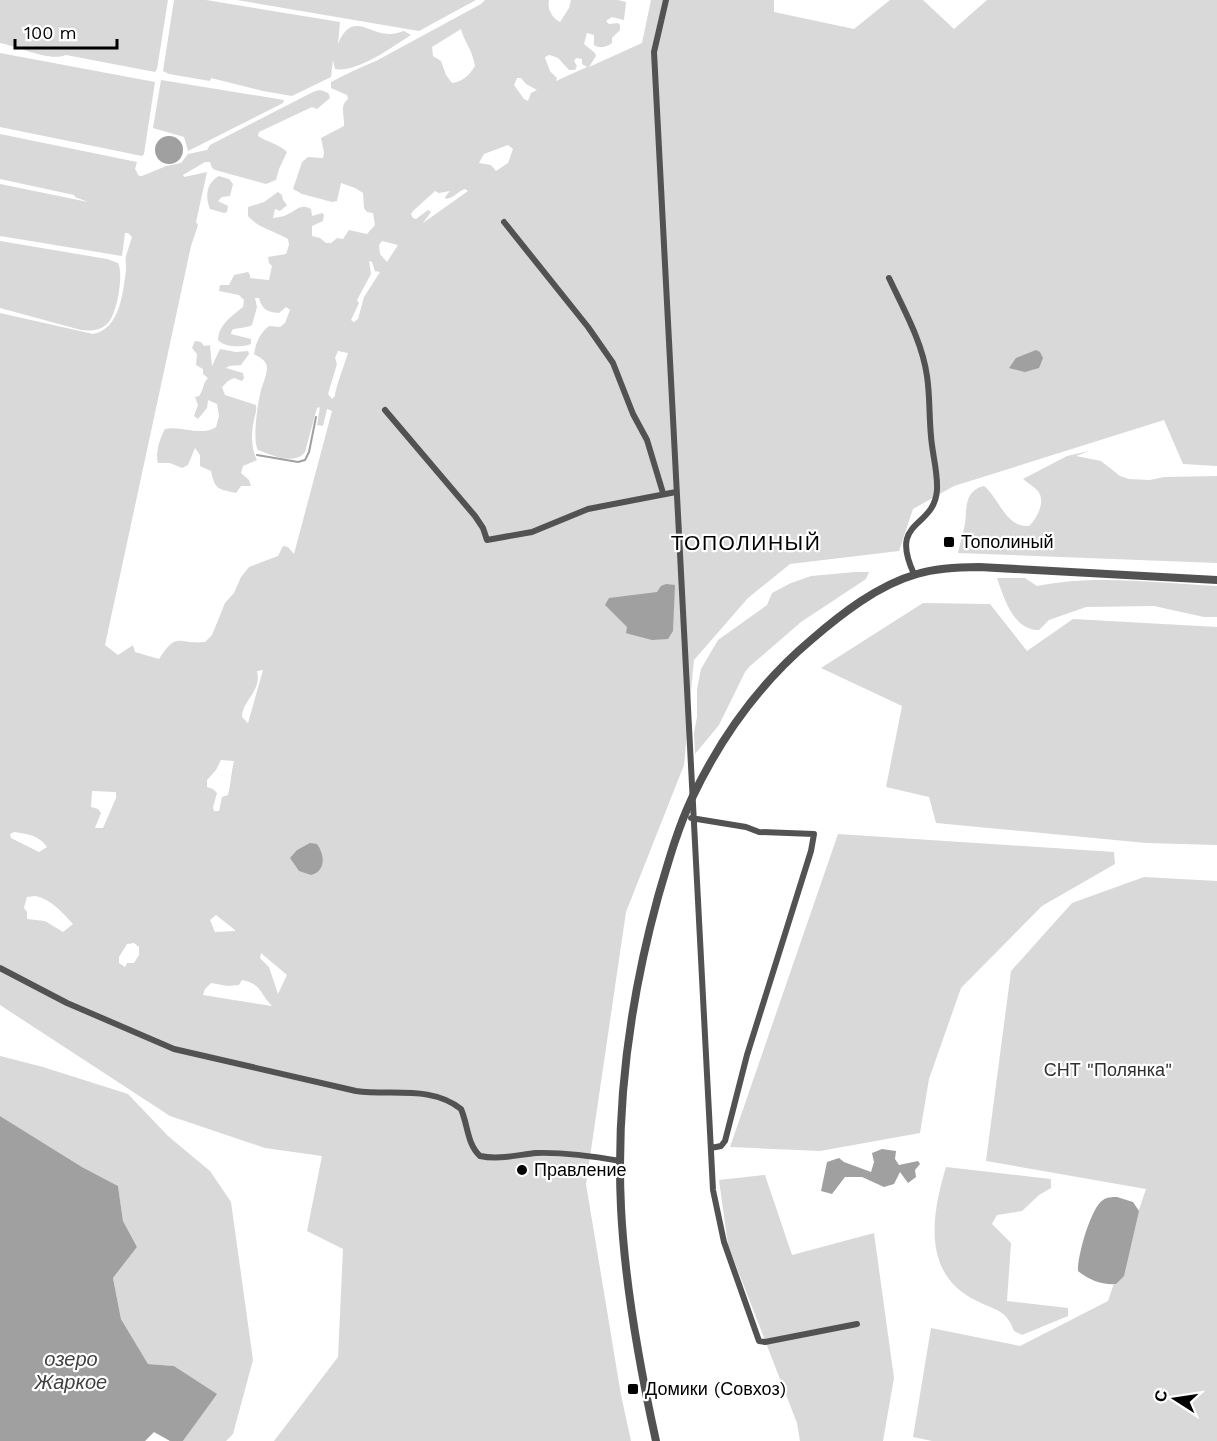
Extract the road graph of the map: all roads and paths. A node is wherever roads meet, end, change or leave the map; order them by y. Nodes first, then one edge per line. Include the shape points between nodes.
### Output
1 (666, 0) edge
2 (504, 222) dead end
3 (889, 278) dead end
4 (385, 410) dead end
5 (676, 492) junction
6 (663, 493) junction
7 (914, 574) junction
8 (1217, 580) edge
9 (693, 797) junction
10 (684, 817) junction
11 (693, 819) junction
12 (0, 968) edge
13 (711, 1148) junction
14 (620, 1161) junction
15 (857, 1324) dead end
16 (656, 1441) edge

1 - 5 street via 654,52
2 - 6 street via 613,363 647,440
3 - 7 street via 917,337 929,389 937,490 935,504 912,527 906,542
4 - 6 street via 475,516 487,540 532,532 588,509
5 - 6 street
5 - 9 street
7 - 8 street via 979,567
7 - 9 street via 845,613 778,670 738,720
9 - 10 street
9 - 11 street
10 - 11 street
10 - 14 street via 650,929 634,999
11 - 13 street
11 - 13 street via 746,826 759,832 814,834 724,1141
12 - 14 street via 67,1004 174,1049 356,1091 438,1097 460,1109 470,1143 480,1156 565,1153
13 - 15 street via 718,1220 759,1341
14 - 16 street via 629,1298

